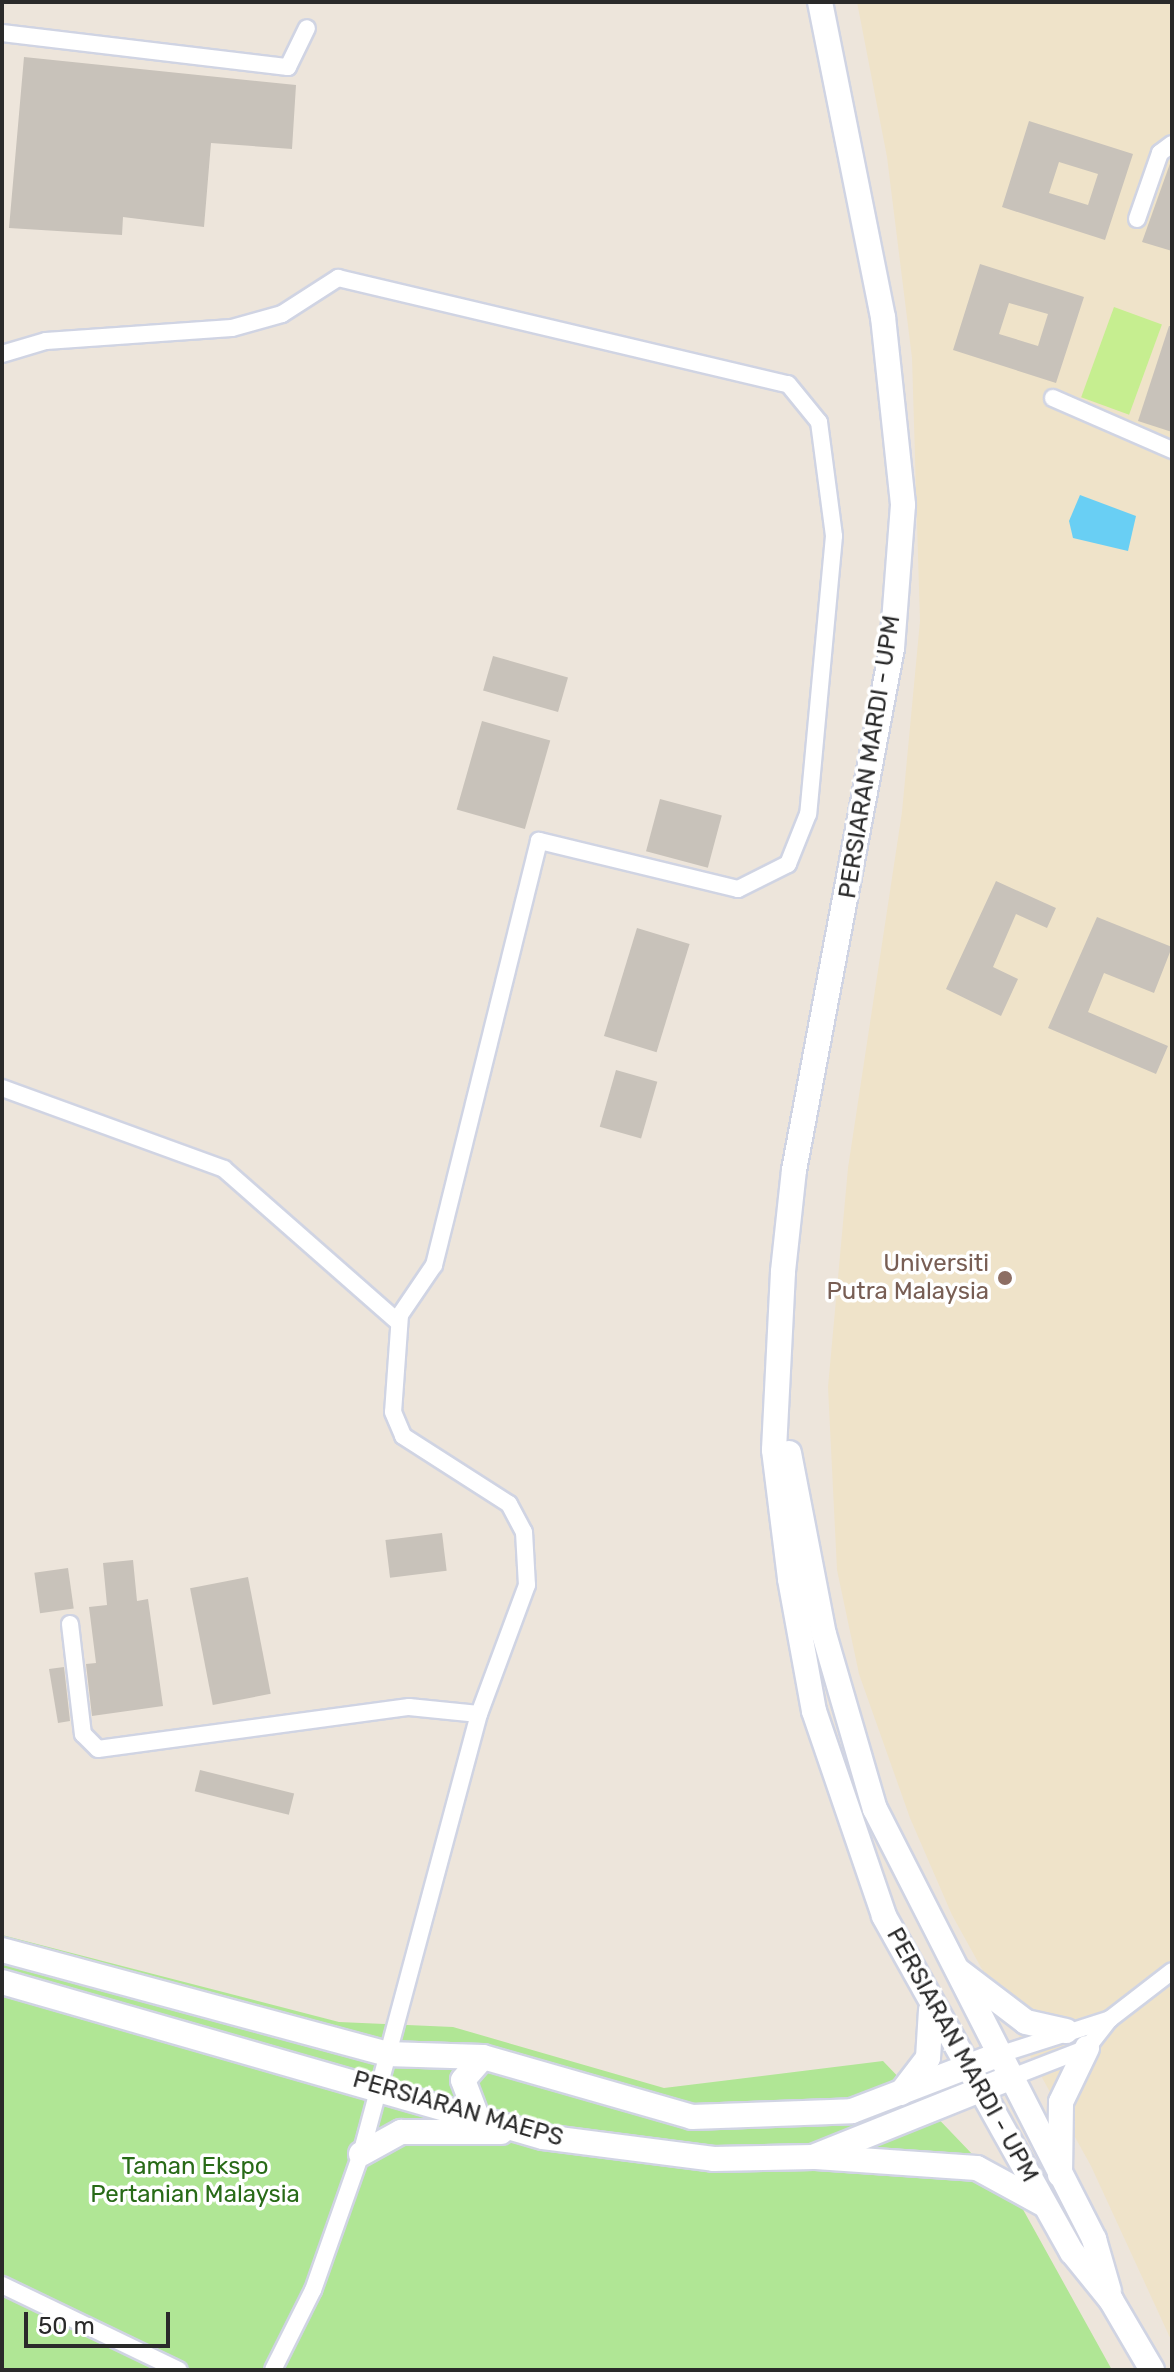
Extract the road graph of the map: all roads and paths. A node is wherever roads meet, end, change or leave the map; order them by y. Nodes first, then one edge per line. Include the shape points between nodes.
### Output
1 (820, 2) edge
2 (307, 28) dead end
3 (2, 33) edge
4 (1172, 144) edge
5 (1137, 219) dead end
6 (2, 354) edge
7 (1053, 398) dead end
8 (1172, 450) edge
9 (2, 1088) edge
10 (406, 1311) junction
11 (782, 1371) junction
12 (70, 1624) dead end
13 (479, 1714) junction
14 (940, 1948) junction
15 (2, 1950) edge
16 (1172, 1971) edge
17 (2, 1982) edge
18 (931, 2010) junction
19 (1110, 2019) junction
20 (1066, 2031) junction
21 (1087, 2048) junction
22 (387, 2054) junction
23 (995, 2056) junction
24 (483, 2057) junction
25 (968, 2069) junction
26 (1007, 2079) junction
27 (379, 2087) junction
28 (980, 2092) junction
29 (901, 2093) junction
30 (476, 2114) junction
31 (543, 2137) junction
32 (361, 2154) junction
33 (813, 2157) junction
34 (1060, 2177) junction
35 (1049, 2208) junction
36 (2, 2285) edge
37 (1111, 2300) junction
38 (179, 2370) edge
39 (273, 2370) edge
40 (1152, 2370) edge

1 - 11 street, PERSIARAN MARDI - UPM via 883,317 903,505 892,648 794,1170
2 - 3 street via 288,67
4 - 5 street via 1160,153
6 - 10 street via 46,341 232,328 282,314 338,278 788,384 819,422 834,536 808,814 788,864 738,889 539,841 481,1098 434,1265
7 - 8 street
9 - 10 street via 224,1169
10 - 13 street via 393,1412 403,1436 488,1487 509,1504 524,1532 527,1585
11 - 14 street, PERSIARAN MARDI - UPM via 787,1445 824,1634 875,1809
11 - 18 street, PERSIARAN MARDI - UPM via 774,1450 814,1711 884,1916
12 - 13 street via 83,1734 98,1749 409,1707
13 - 22 street
14 - 20 street via 991,2001 1026,2022
14 - 23 street, PERSIARAN MARDI - UPM
15 - 22 street, PERSIARAN MAEPS
16 - 19 street
17 - 27 street, PERSIARAN MAEPS
18 - 25 street, PERSIARAN MARDI - UPM
18 - 29 street via 928,2058
19 - 20 street
19 - 21 street
20 - 23 street
21 - 26 street
21 - 34 street via 1061,2102
22 - 24 street, PERSIARAN MAEPS
22 - 27 street
23 - 25 street, PERSIARAN MAEPS
23 - 26 street, PERSIARAN MARDI - UPM
24 - 29 street, PERSIARAN MAEPS via 692,2117 852,2111
24 - 30 street via 463,2080
25 - 28 street, PERSIARAN MARDI - UPM
25 - 29 street, PERSIARAN MAEPS
26 - 28 street, PERSIARAN MAEPS
26 - 34 street, PERSIARAN MARDI - UPM
27 - 30 street, PERSIARAN MAEPS
27 - 32 street
28 - 33 street, PERSIARAN MAEPS
28 - 35 street, PERSIARAN MARDI - UPM
30 - 31 street, PERSIARAN MAEPS
31 - 32 street via 401,2132
31 - 33 street, PERSIARAN MAEPS via 714,2159
32 - 39 street via 313,2290
33 - 35 street via 977,2168
34 - 37 street, PERSIARAN MARDI - UPM via 1094,2239
35 - 37 street, PERSIARAN MARDI - UPM via 1072,2252
36 - 38 street
37 - 40 street, PERSIARAN MARDI - UPM

